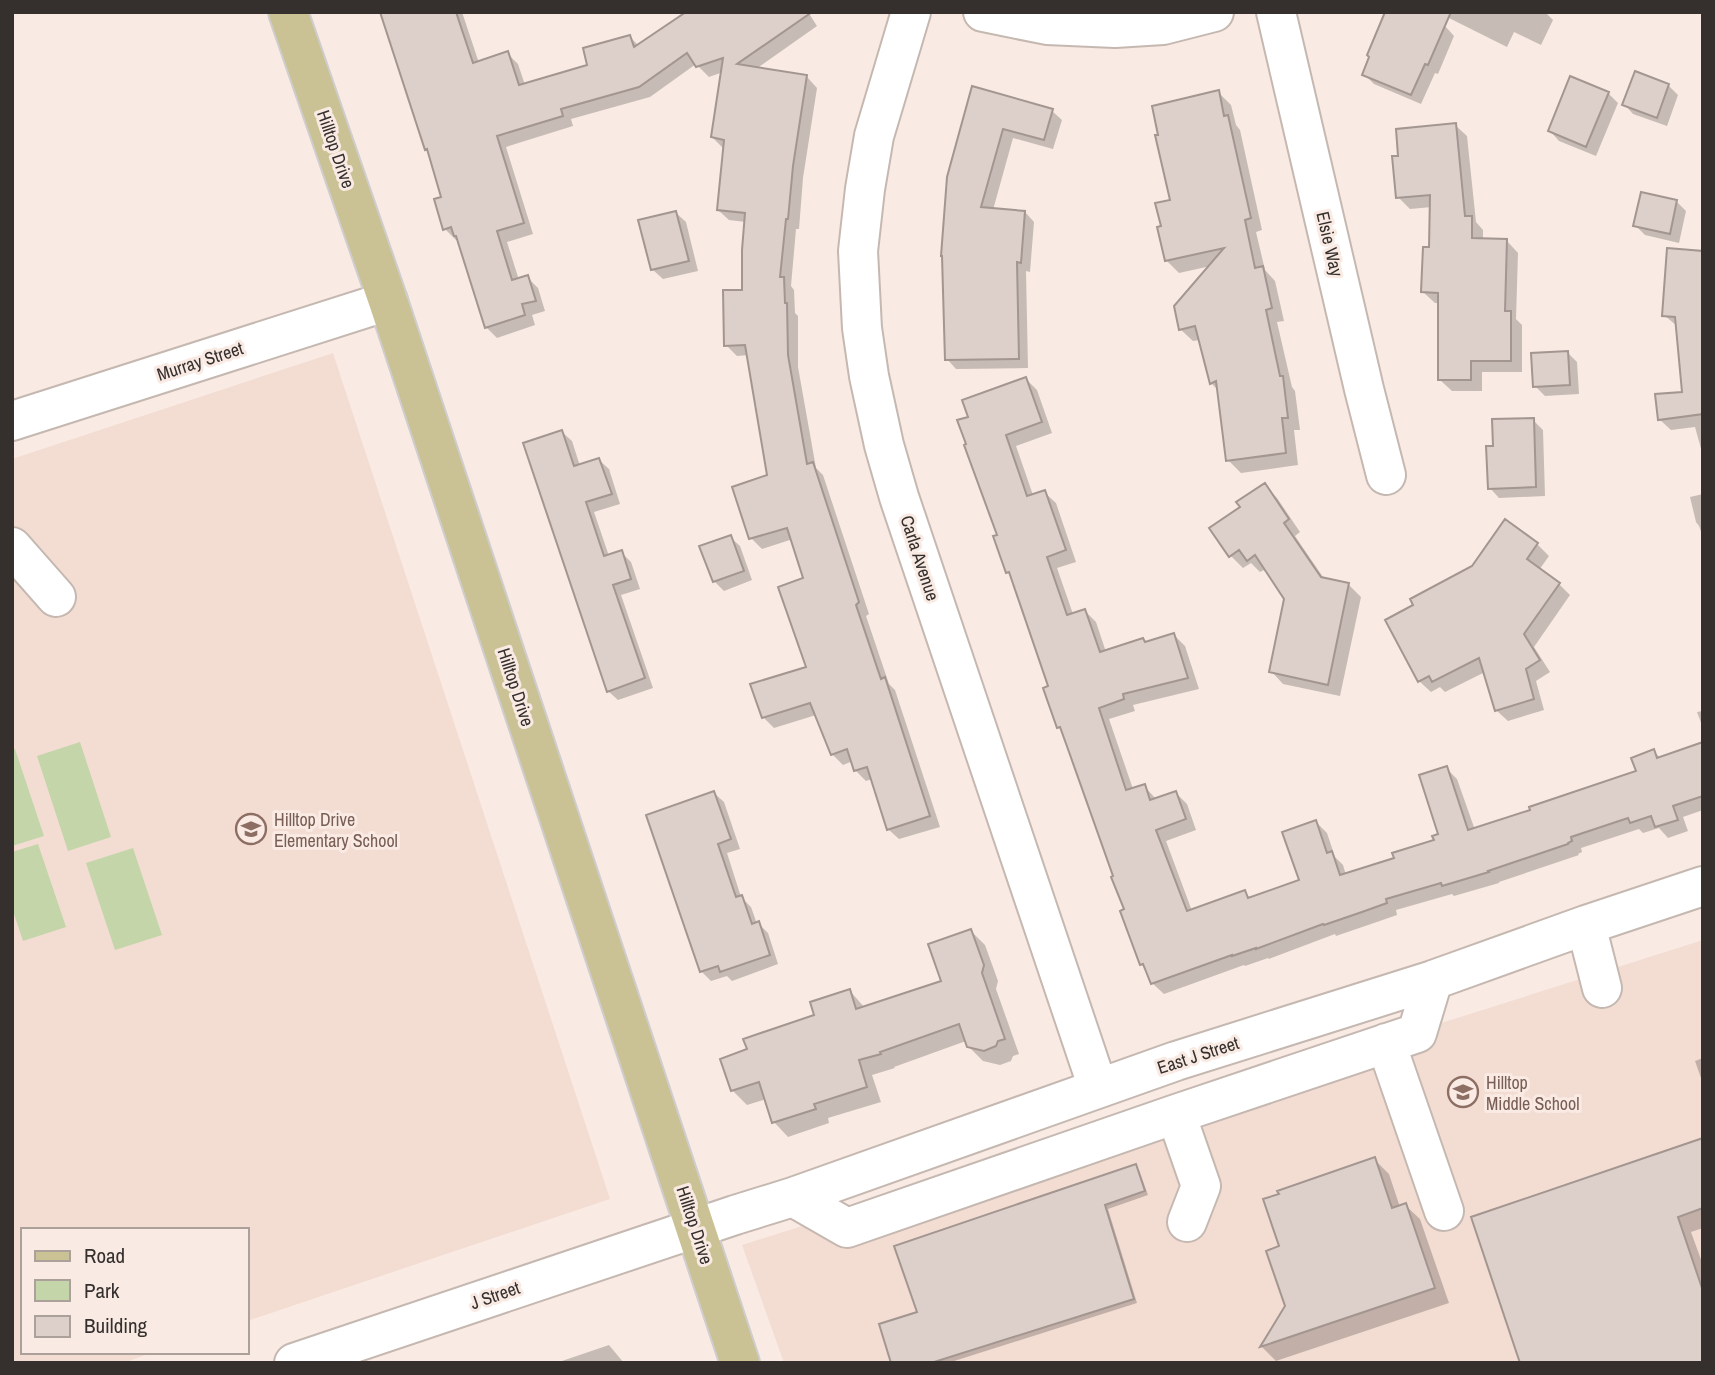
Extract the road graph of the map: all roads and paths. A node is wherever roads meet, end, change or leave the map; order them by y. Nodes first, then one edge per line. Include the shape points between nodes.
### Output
1 (288, 12) edge
2 (911, 12) edge
3 (983, 12) edge
4 (1214, 12) edge
5 (1276, 12) edge
6 (388, 301) junction
7 (12, 421) edge
8 (1386, 475) dead end
9 (12, 547) edge
10 (57, 597) dead end
11 (1703, 886) edge
12 (1586, 925) junction
13 (1433, 980) junction
14 (1602, 988) dead end
15 (1386, 1044) junction
16 (1098, 1088) junction
17 (1176, 1114) junction
18 (793, 1197) junction
19 (1444, 1211) dead end
20 (1187, 1222) dead end
21 (695, 1228) junction
22 (294, 1363) edge
23 (740, 1363) edge

1 - 6 main road, Hilltop Drive
2 - 16 street, Carla Avenue via 874,136 865,190 858,251 869,376 900,498
3 - 4 street via 1047,25 1115,28 1163,25
5 - 8 street, Elsie Way
6 - 7 street, Murray Street
6 - 21 main road, Hilltop Drive
9 - 10 street
11 - 12 street, East J Street
12 - 13 street, East J Street
12 - 14 street
13 - 15 street via 1417,1033
13 - 16 street, East J Street
15 - 17 street
15 - 19 street
16 - 18 street, East J Street
17 - 18 street via 847,1228
17 - 20 street via 1201,1186
18 - 21 street, East J Street
21 - 22 street, J Street
21 - 23 main road, Hilltop Drive

